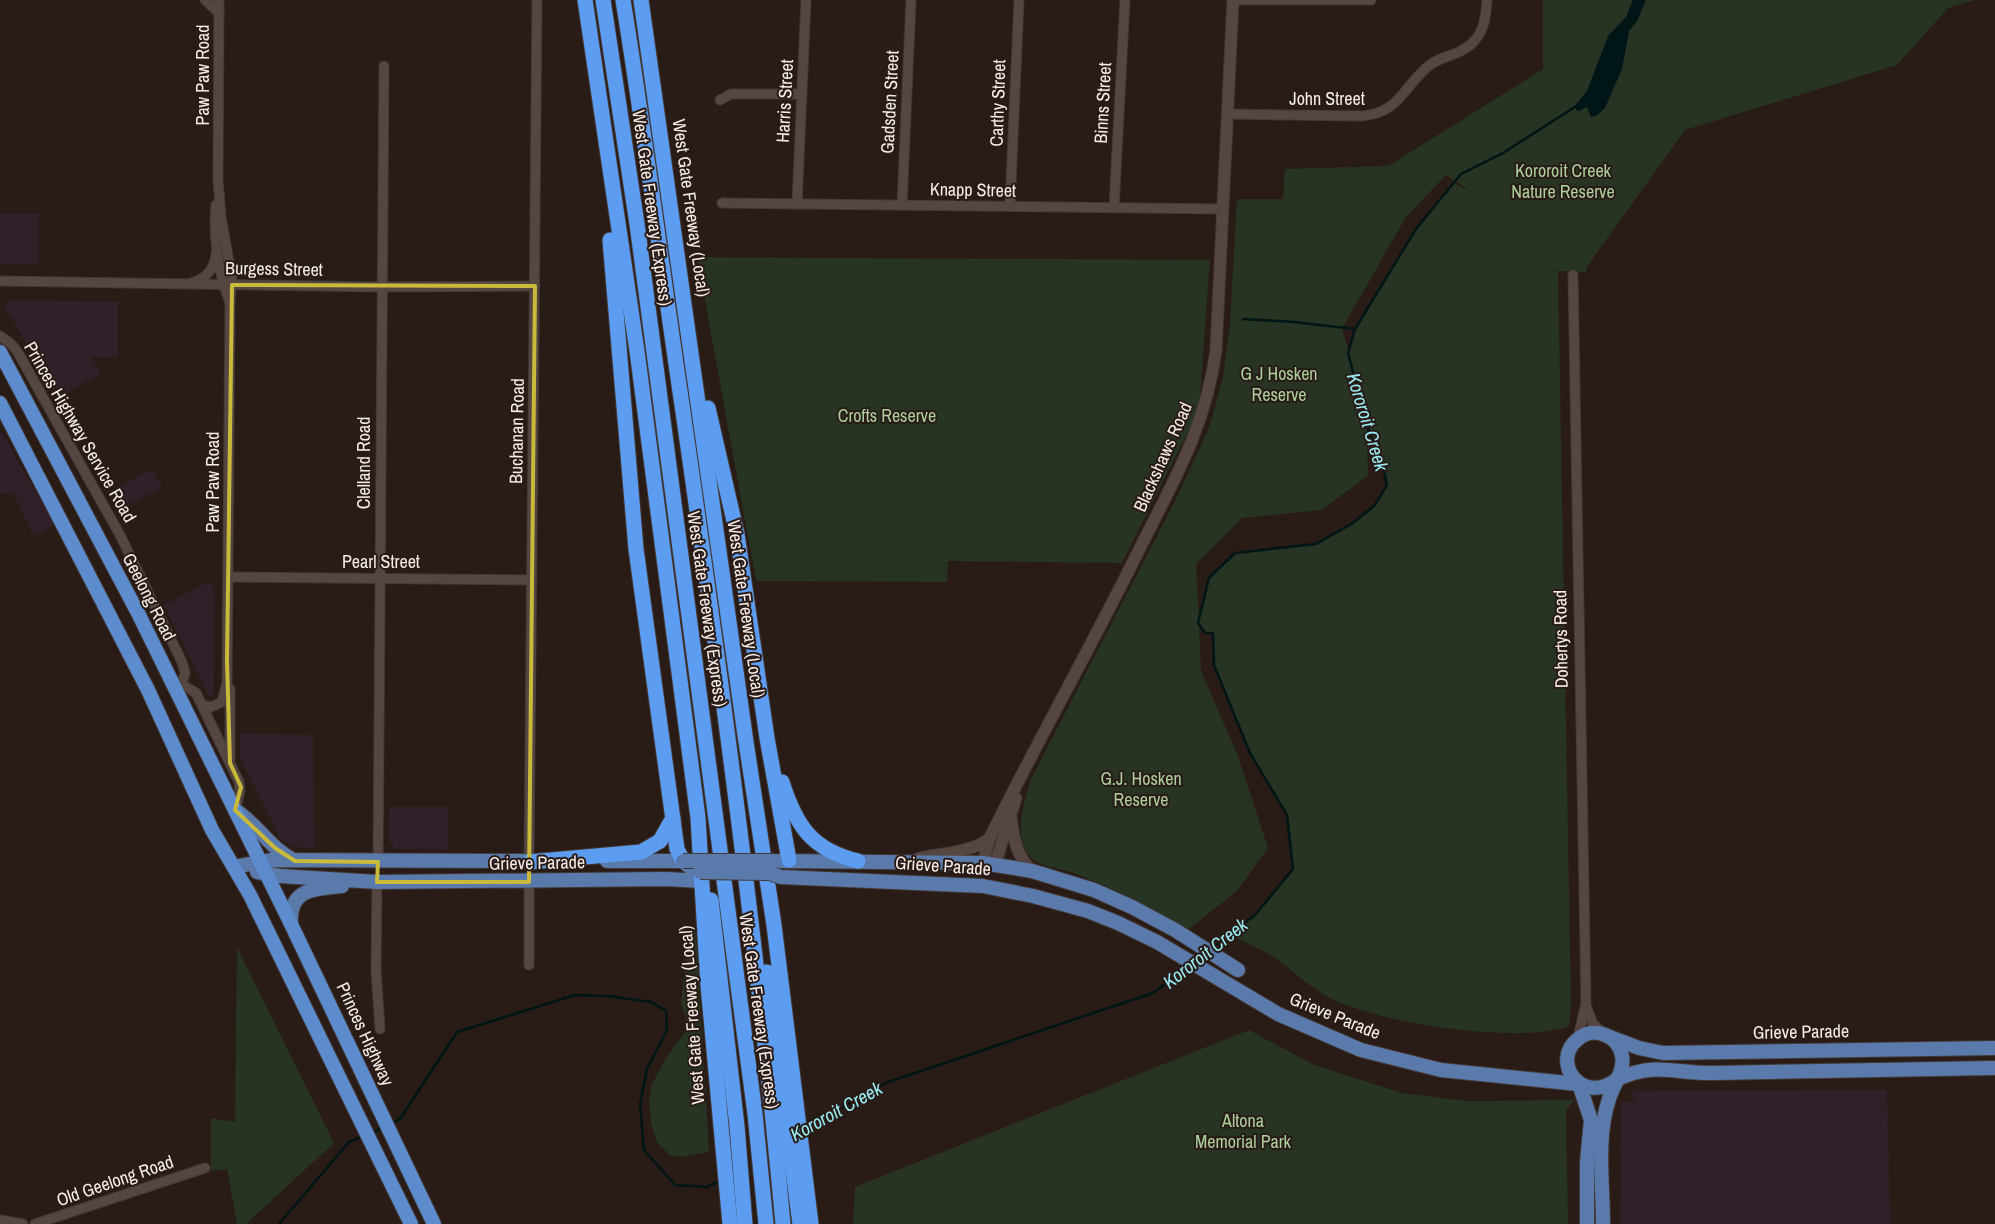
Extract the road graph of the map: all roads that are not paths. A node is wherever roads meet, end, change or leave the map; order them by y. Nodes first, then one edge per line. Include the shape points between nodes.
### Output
1 (205, 0) edge
2 (219, 0) edge
3 (538, 0) edge
4 (585, 0) edge
5 (603, 0) edge
6 (623, 0) edge
7 (641, 0) edge
8 (806, 0) edge
9 (911, 0) edge
10 (1018, 0) edge
11 (1124, 0) edge
12 (1233, 0) edge
13 (1371, 0) edge
14 (1487, 0) edge
15 (219, 13) junction
16 (384, 66) dead end
17 (802, 94) junction
18 (720, 100) dead end
19 (1228, 114) junction
20 (218, 180) junction
21 (722, 203) dead end
22 (797, 204) junction
23 (902, 205) junction
24 (1010, 206) junction
25 (1114, 208) junction
26 (1223, 209) junction
27 (216, 235) junction
28 (1573, 274) dead end
29 (0, 279) edge
30 (12, 281) junction
31 (181, 284) junction
32 (0, 285) edge
33 (228, 285) junction
34 (382, 286) junction
35 (535, 286) junction
36 (0, 336) edge
37 (0, 352) edge
38 (692, 352) junction
39 (0, 404) edge
40 (229, 577) junction
41 (380, 578) junction
42 (532, 580) junction
43 (227, 662) junction
44 (181, 691) junction
45 (202, 705) junction
46 (767, 738) junction
47 (230, 763) junction
48 (1021, 779) junction
49 (236, 810) junction
50 (1011, 814) junction
51 (673, 818) junction
52 (698, 818) junction
53 (989, 839) junction
54 (295, 861) junction
55 (682, 861) junction
56 (782, 861) junction
57 (858, 861) junction
58 (911, 861) junction
59 (378, 862) junction
60 (529, 862) junction
61 (989, 864) junction
62 (234, 867) junction
63 (263, 867) junction
64 (1032, 871) junction
65 (701, 877) junction
66 (781, 877) junction
67 (378, 882) junction
68 (529, 882) junction
69 (983, 886) junction
70 (291, 924) junction
71 (529, 965) dead end
72 (1238, 970) dead end
73 (1586, 1003) junction
74 (380, 1029) dead end
75 (1608, 1036) junction
76 (1576, 1040) junction
77 (1995, 1048) edge
78 (1995, 1068) edge
79 (1617, 1080) junction
80 (1578, 1084) junction
81 (783, 1098) junction
82 (205, 1168) dead end
83 (801, 1182) junction
84 (0, 1220) edge
85 (745, 1221) edge
86 (730, 1222) edge
87 (23, 1224) edge
88 (35, 1224) edge
89 (411, 1224) edge
90 (434, 1224) edge
91 (766, 1224) edge
92 (783, 1224) edge
93 (800, 1224) edge
94 (811, 1224) edge
95 (1587, 1224) edge
96 (1603, 1224) edge

1 - 15 street
2 - 15 street, Paw Paw Road
3 - 35 street, Buchanan Road
4 - 51 highway via 613,269 636,549
4 - 52 highway, West Gate Freeway (Local) via 637,352
5 - 91 highway, West Gate Freeway (Express) via 638,233 755,1114
6 - 81 highway, West Gate Freeway (Express) via 719,661 742,843
7 - 38 highway, West Gate Freeway (Local)
8 - 17 street, Harris Street
9 - 23 street, Gadsden Street
10 - 24 street, Carthy Street
11 - 25 street, Binns Street
12 - 13 street
12 - 19 main road, Blackshaws Road
14 - 19 street, John Street via 1484,26 1474,43 1433,63 1396,103 1382,113 1362,116
15 - 20 street, Paw Paw Road
16 - 34 street, Clelland Road
17 - 18 street via 731,94
17 - 22 street, Harris Street
19 - 26 main road, Blackshaws Road
20 - 27 street, Paw Paw Road
20 - 33 street, Paw Paw Road
21 - 22 street, Knapp Street
22 - 23 street, Knapp Street
23 - 24 street, Knapp Street
24 - 25 street, Knapp Street
25 - 26 street, Knapp Street
26 - 48 main road, Blackshaws Road via 1216,350 1207,403 1196,433
27 - 31 street via 215,257 210,271 198,281
27 - 33 street, Paw Paw Road
28 - 73 street, Dohertys Road
29 - 30 street
30 - 31 street, Burgess Street
30 - 32 street, Burgess Street
31 - 33 street, Burgess Street
33 - 34 street, Burgess Street
33 - 40 street, Paw Paw Road
34 - 35 street, Burgess Street
34 - 41 street, Clelland Road
35 - 42 street, Buchanan Road
36 - 44 street, Princes Highway Service Road via 17,351 120,535 184,667
37 - 44 highway, Geelong Road via 166,672
38 - 46 highway via 737,534
38 - 81 highway, West Gate Freeway (Local) via 774,925
39 - 62 highway via 148,690 212,830
40 - 41 street, Pearl Street
40 - 43 street, Paw Paw Road
41 - 42 street, Pearl Street
41 - 59 street, Clelland Road
42 - 60 street, Buchanan Road
43 - 45 street, Paw Paw Road via 227,686 223,700 214,707
43 - 47 street, Paw Paw Road
44 - 45 street via 194,690
44 - 49 highway, Geelong Road
45 - 47 street
46 - 56 highway
46 - 57 highway via 800,824 819,846
47 - 49 street via 240,787
48 - 50 main road, Blackshaws Road
48 - 53 main road, Blackshaws Road
49 - 54 main road via 247,817 274,848
49 - 63 highway, Geelong Road
50 - 61 main road, Blackshaws Road
50 - 64 main road via 1016,851
51 - 55 highway via 677,852
51 - 60 highway via 663,838 641,852
52 - 85 highway via 715,924
52 - 86 highway, West Gate Freeway (Local) via 707,976
53 - 58 main road via 975,846
53 - 61 main road, Blackshaws Road
54 - 59 main road, Grieve Parade
54 - 63 main road, Grieve Parade
55 - 56 main road, Grieve Parade, bridge
55 - 60 main road, Grieve Parade
55 - 65 main road
56 - 57 main road, Grieve Parade
56 - 66 main road via 787,871
57 - 58 main road, Grieve Parade
58 - 61 main road, Grieve Parade
59 - 60 main road, Grieve Parade
59 - 67 main road
60 - 68 main road
61 - 64 main road, Grieve Parade
61 - 69 main road
62 - 63 main road
62 - 89 highway via 310,1014
63 - 67 main road, Grieve Parade
63 - 70 highway, Princes Highway
64 - 72 main road, Grieve Parade via 1094,890 1132,907
65 - 66 main road, Grieve Parade via 769,881
65 - 68 main road, Grieve Parade
66 - 69 main road, Grieve Parade
67 - 68 main road, Grieve Parade
67 - 70 main road via 305,892 292,905
67 - 74 street via 376,979
68 - 71 street
69 - 80 main road, Grieve Parade via 1033,896 1118,922 1287,1018 1361,1050 1441,1070
70 - 90 highway, Princes Highway
73 - 75 street, Dohertys Road via 1593,1024
73 - 76 street, Dohertys Road
75 - 76 main road via 1594,1033
75 - 77 main road, Grieve Parade via 1663,1053
75 - 79 main road via 1617,1042 1623,1057
76 - 80 main road via 1568,1062
78 - 79 main road via 1711,1073 1648,1068
79 - 80 main road via 1598,1088
79 - 96 main road via 1608,1100 1603,1125
80 - 95 main road via 1591,1120 1586,1162
81 - 83 highway, West Gate Freeway (Local)
81 - 92 highway, West Gate Freeway (Express) via 779,1182
82 - 88 street, Old Geelong Road
83 - 93 highway
83 - 94 highway, West Gate Freeway (Local)
84 - 87 street

